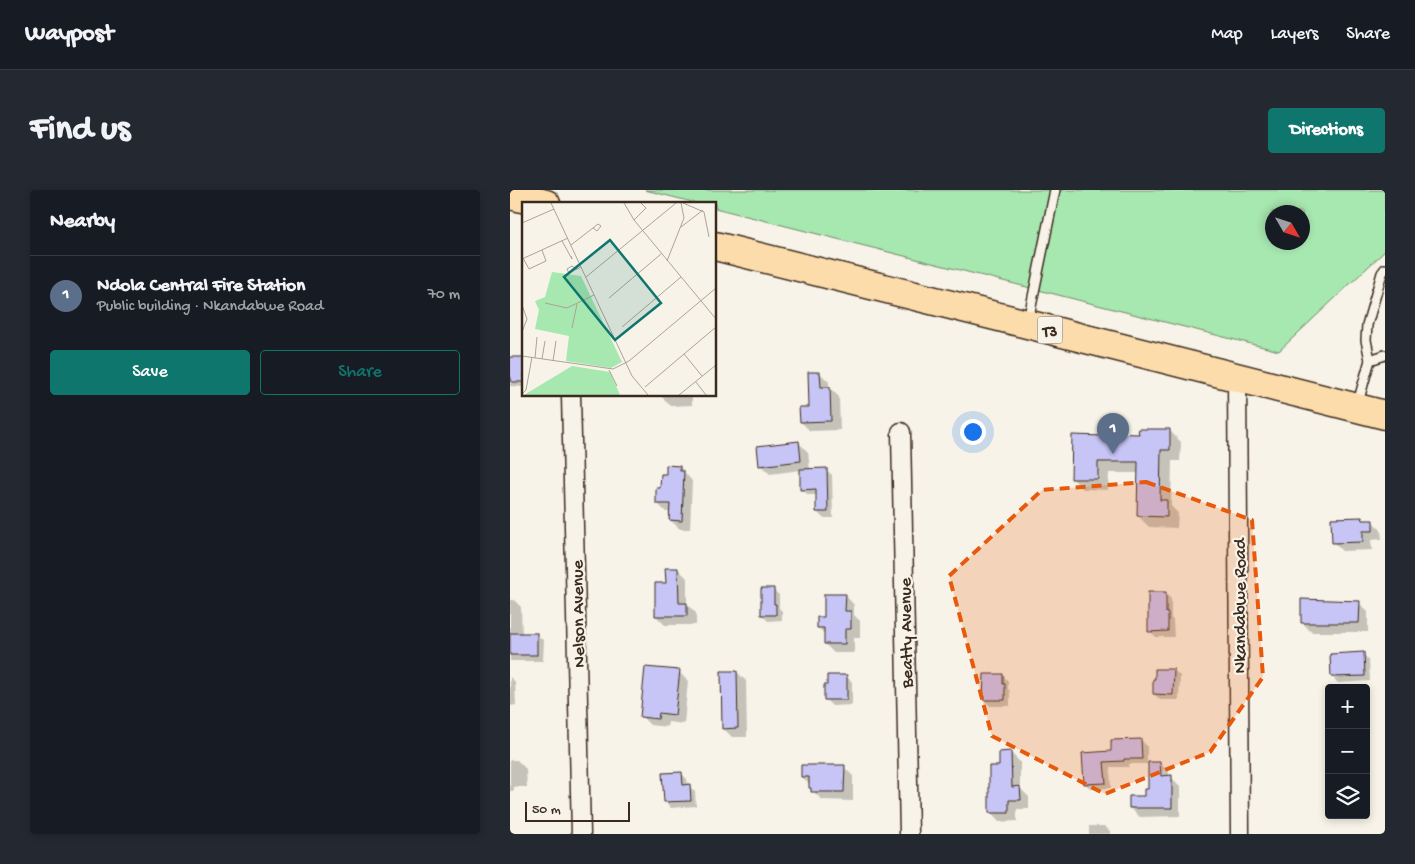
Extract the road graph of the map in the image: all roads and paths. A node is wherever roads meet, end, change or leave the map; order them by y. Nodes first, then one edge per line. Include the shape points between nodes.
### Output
1 (1055, 190) edge
2 (510, 195) edge
3 (538, 202) edge
4 (716, 246) edge
5 (1385, 268) edge
6 (1027, 324) junction
7 (1385, 355) edge
8 (1370, 360) junction
9 (1238, 378) junction
10 (571, 396) edge
11 (1356, 408) junction
12 (1385, 415) edge
13 (902, 432) dead end
14 (581, 834) edge
15 (909, 834) edge
16 (1240, 834) edge

1 - 6 lane
2 - 3 highway
4 - 6 highway, T3
5 - 8 lane via 1367,325
6 - 9 highway, T3
7 - 8 lane
8 - 11 lane
9 - 11 highway, T3
9 - 16 street, Nkandabwe Road
10 - 14 street, Nelson Avenue
11 - 12 highway, T3
13 - 15 street, Beatty Avenue

